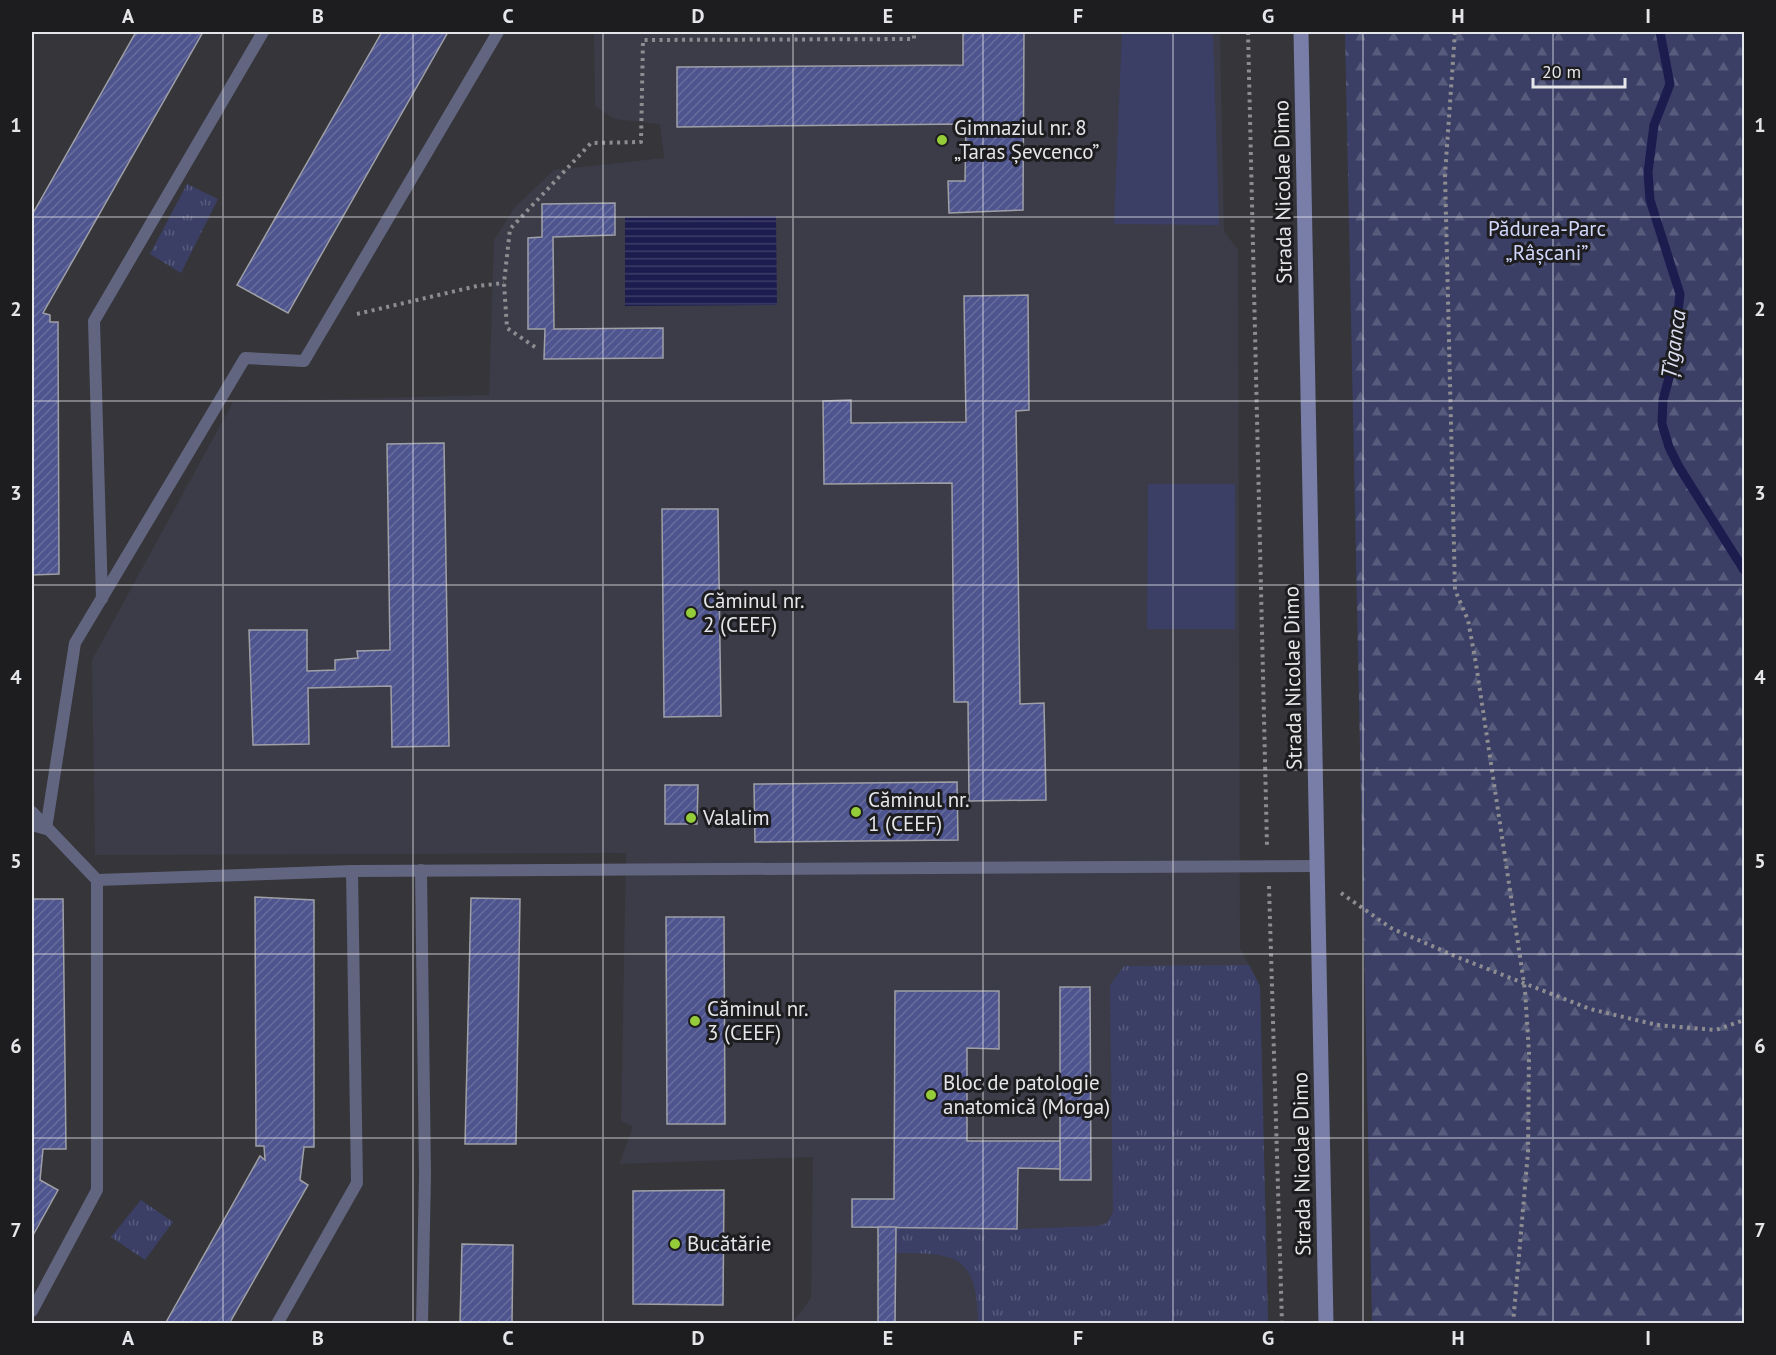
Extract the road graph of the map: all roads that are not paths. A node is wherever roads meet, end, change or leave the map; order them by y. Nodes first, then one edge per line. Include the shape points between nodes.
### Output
1 (262, 32) edge
2 (498, 32) edge
3 (1301, 32) edge
4 (102, 600) junction
5 (32, 812) edge
6 (32, 825) edge
7 (46, 829) junction
8 (1318, 866) junction
9 (421, 870) junction
10 (352, 871) junction
11 (97, 880) junction
12 (32, 1311) edge
13 (277, 1323) edge
14 (422, 1323) edge
15 (1326, 1323) edge

1 - 4 lane via 94,321
2 - 4 lane via 304,361 245,358
3 - 8 main road, Strada Nicolae Dimo
4 - 7 lane via 75,643
5 - 7 lane
6 - 7 lane
7 - 11 lane
8 - 9 lane
8 - 15 main road, Strada Nicolae Dimo
9 - 10 lane
9 - 14 lane via 425,1175
10 - 11 lane
10 - 13 lane via 357,1183
11 - 12 lane via 97,1190

